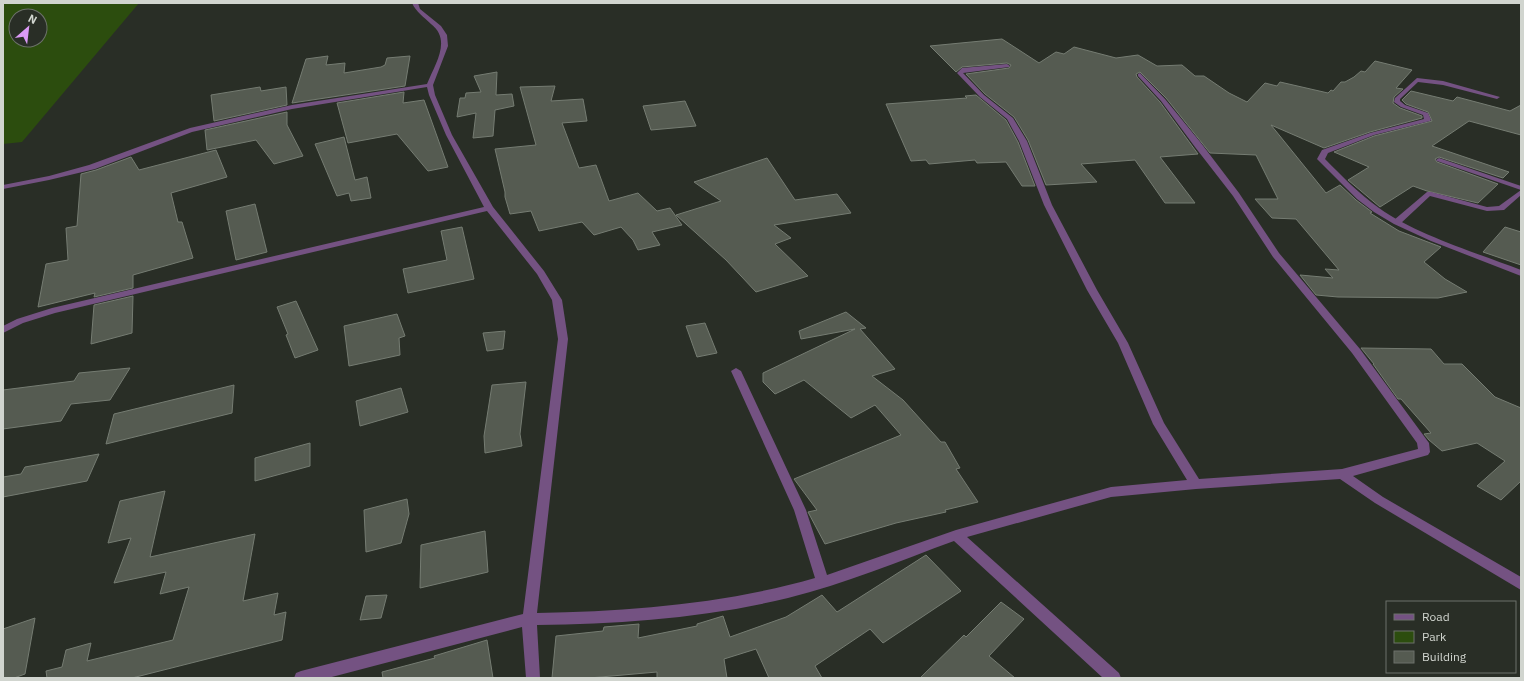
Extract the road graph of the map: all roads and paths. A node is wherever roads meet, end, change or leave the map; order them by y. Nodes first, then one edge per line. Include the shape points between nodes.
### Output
1 (415, 3) edge
2 (1007, 66) dead end
3 (1140, 75) dead end
4 (430, 85) junction
5 (1497, 97) dead end
6 (1439, 160) dead end
7 (3, 187) edge
8 (1521, 188) edge
9 (1521, 192) edge
10 (489, 208) junction
11 (1397, 222) junction
12 (1521, 273) edge
13 (3, 330) edge
14 (736, 371) dead end
15 (1342, 474) junction
16 (1196, 484) junction
17 (956, 535) junction
18 (823, 582) junction
19 (1521, 584) edge
20 (529, 619) junction
21 (301, 678) edge
22 (533, 678) edge
23 (1114, 678) edge

1 - 4 street via 418,10 439,27 444,35 445,46
2 - 16 street via 962,70 960,73 982,96 1010,118 1023,141 1048,206 1123,343 1159,424
3 - 15 street via 1198,144 1276,255 1356,351 1423,444 1424,452
4 - 7 street via 292,107 190,130 92,167
4 - 10 street via 449,135
5 - 11 street via 1438,82 1417,80 1397,99 1397,102 1426,114 1428,120 1372,134 1322,155 1325,163 1360,196
6 - 8 lane
9 - 11 lane via 1501,208 1488,209 1429,193
10 - 13 street via 52,311 20,321
10 - 20 street via 541,273 557,300 563,339
11 - 12 street
14 - 18 street via 800,510
15 - 16 street
15 - 19 street via 1379,500
16 - 17 street via 1111,492
17 - 18 street
17 - 23 street
18 - 20 street via 788,592 712,607 596,618
20 - 21 street
20 - 22 street

